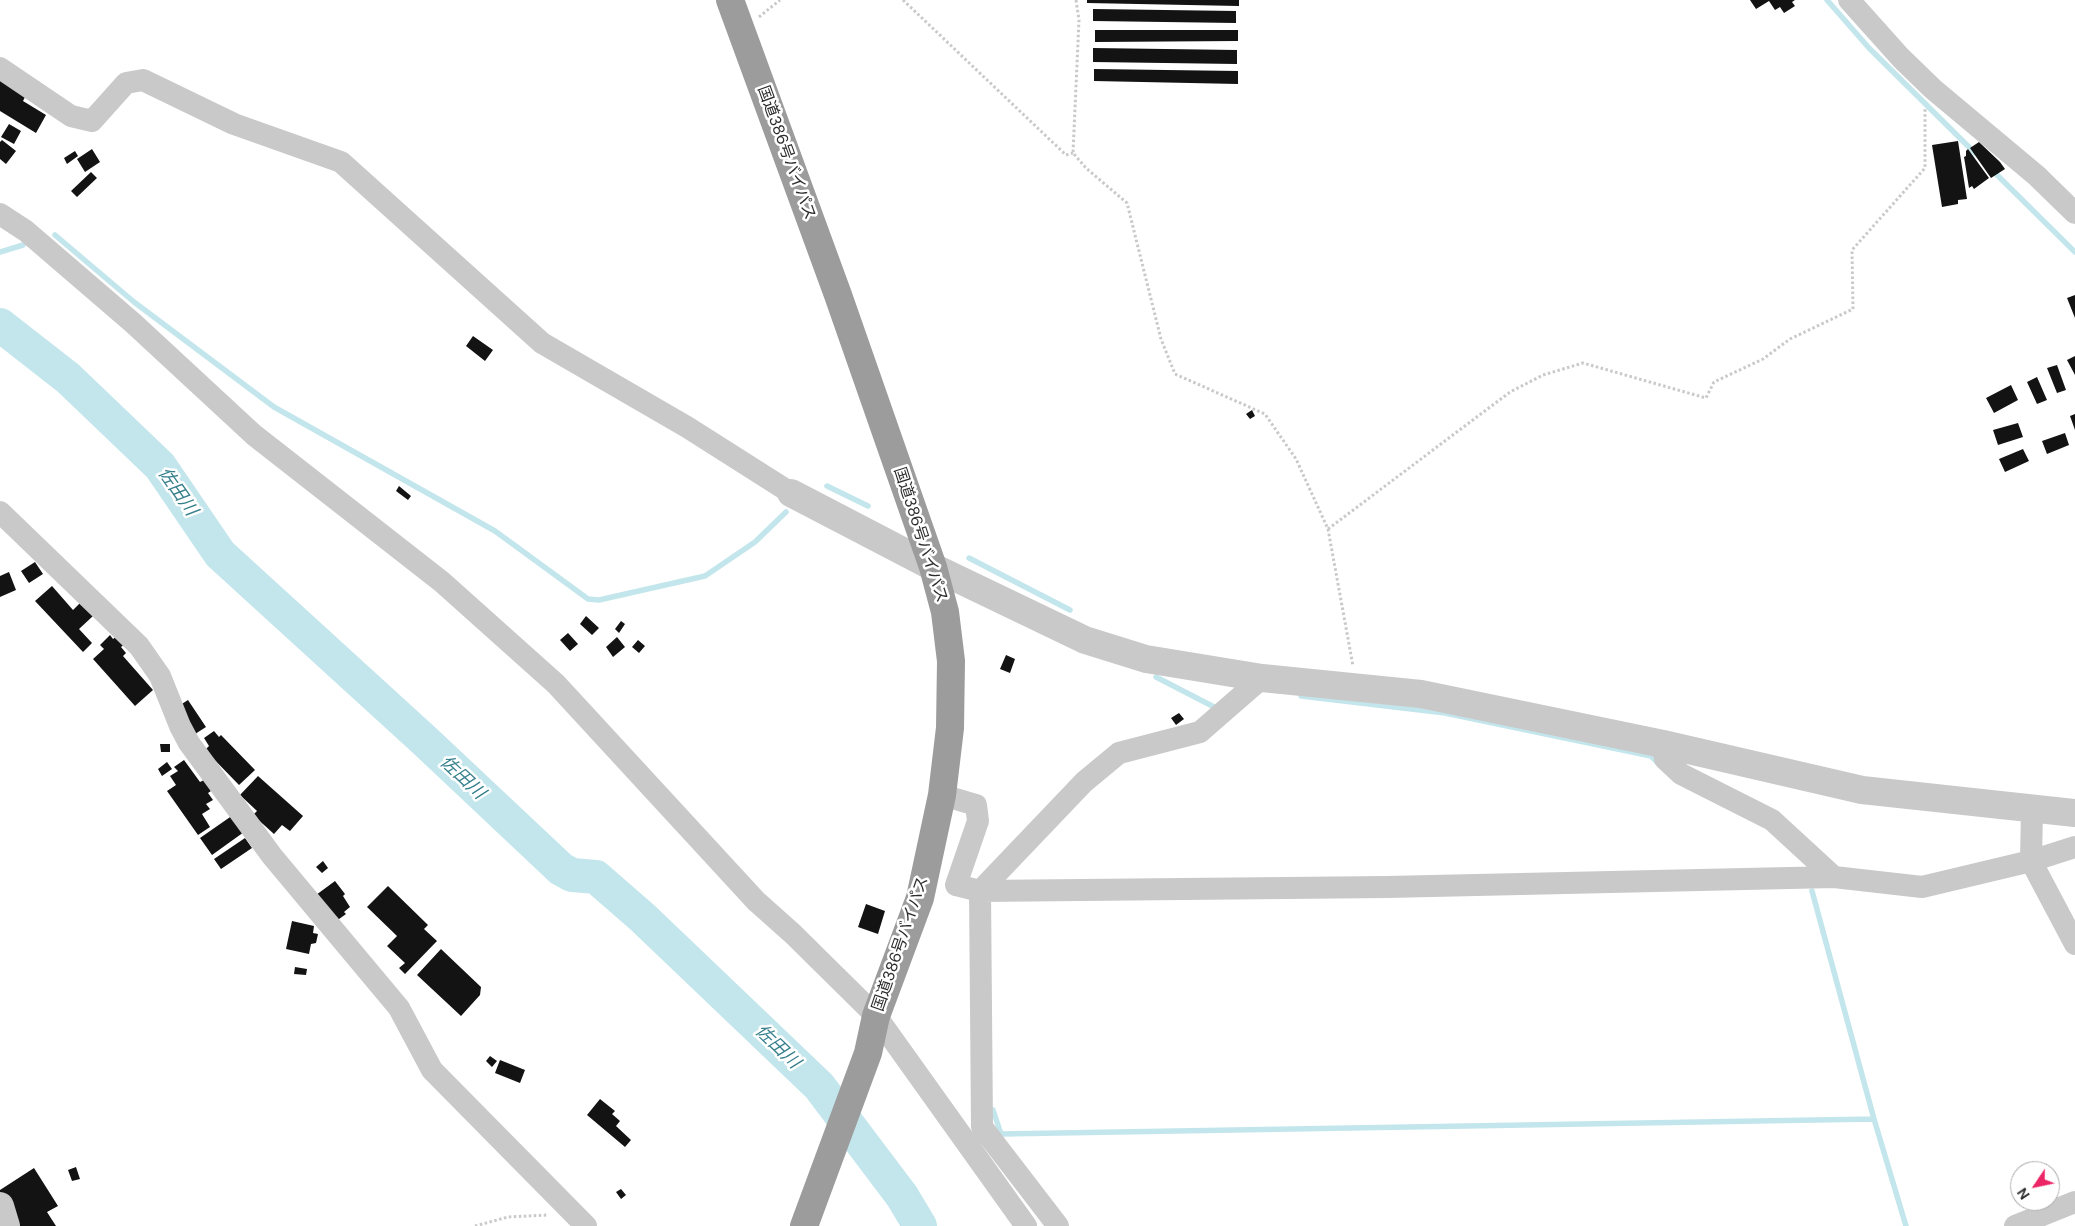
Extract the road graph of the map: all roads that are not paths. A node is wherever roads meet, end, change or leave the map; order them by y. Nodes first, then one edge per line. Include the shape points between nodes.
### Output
1 (730, 0) edge
2 (1849, 0) edge
3 (0, 68) edge
4 (2075, 212) edge
5 (0, 214) edge
6 (792, 493) joint
7 (0, 512) edge
8 (933, 567) junction
9 (1262, 678) junction
10 (1663, 744) junction
11 (942, 795) junction
12 (2032, 808) junction
13 (2075, 813) edge
14 (2075, 847) edge
15 (2031, 861) junction
16 (1834, 877) junction
17 (980, 892) junction
18 (2075, 944) edge
19 (876, 1016) junction
20 (2075, 1202) edge
21 (0, 1206) edge
22 (580, 1220) edge
23 (6, 1226) edge
24 (804, 1226) edge
25 (1026, 1226) edge
26 (1058, 1226) edge
27 (2015, 1226) edge

1 - 8 highway, 国道386号バイパス
2 - 4 street via 1933,89
3 - 6 street via 71,116 92,121 126,82 143,80 234,124 340,162 542,343 687,427
5 - 19 street via 26,231 132,323 254,435 442,582 556,684 756,902
6 - 8 street
7 - 22 street via 140,646 160,676 189,743 272,856 399,1008 432,1070
8 - 9 street via 1085,640 1146,659
8 - 11 highway, 国道386号バイパス via 945,612 951,660 950,728
9 - 10 street via 1421,694
9 - 17 street via 1200,732 1119,753 1084,782
10 - 12 street via 1862,790
10 - 16 street via 1665,758 1681,774 1772,820
11 - 17 street via 976,805 978,821 956,885
11 - 19 highway, 国道386号バイパス via 920,898
12 - 13 street
12 - 15 street
14 - 15 street
15 - 16 street via 1922,887
15 - 18 street
16 - 17 street via 1387,888
17 - 26 street via 982,1127
19 - 24 highway, 国道386号バイパス via 868,1053
19 - 25 street
20 - 27 street
21 - 23 street

